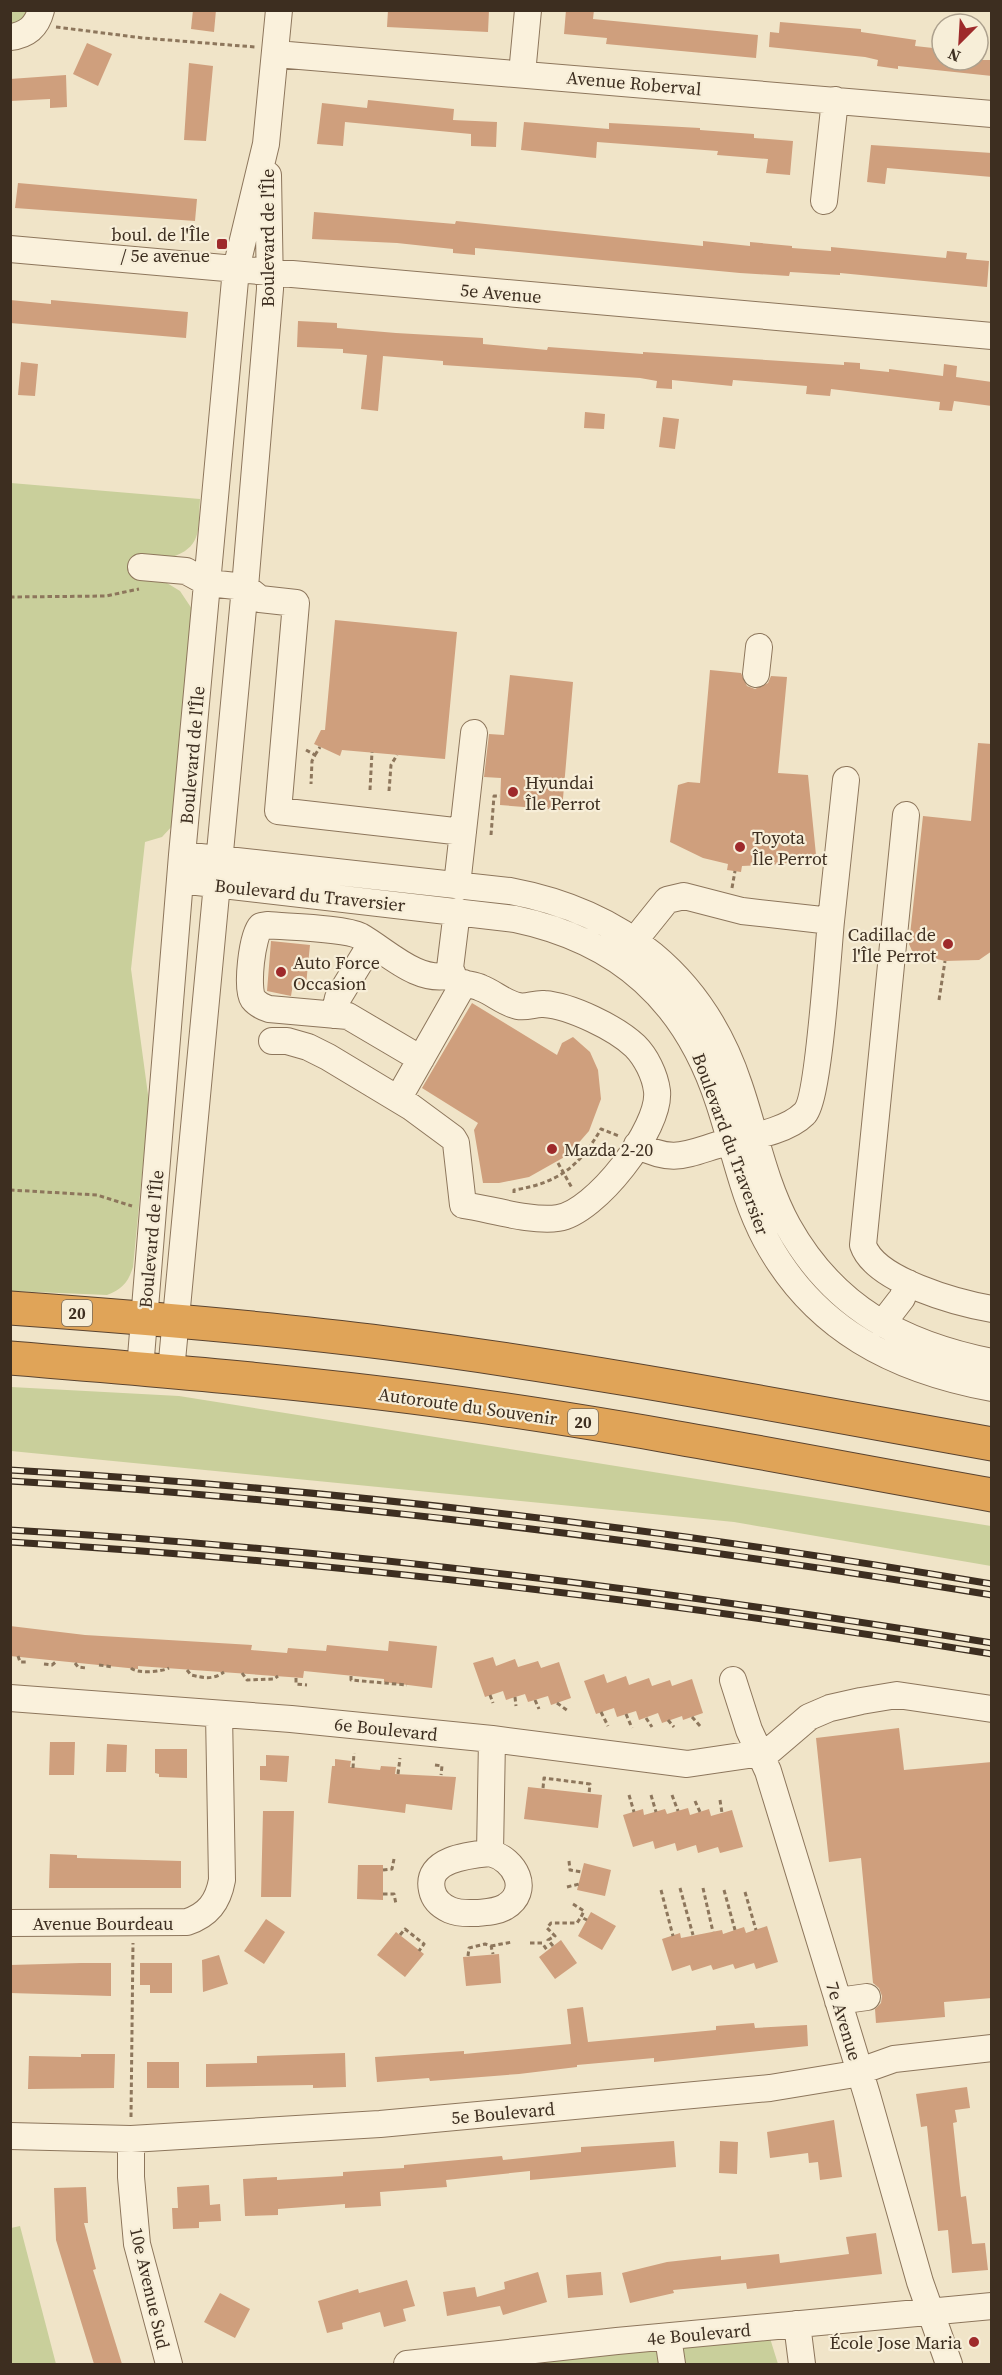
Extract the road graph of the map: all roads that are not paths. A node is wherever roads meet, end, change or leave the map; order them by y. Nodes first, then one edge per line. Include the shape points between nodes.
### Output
1 (279, 10) edge
2 (528, 10) edge
3 (46, 18) edge
4 (10, 37) edge
5 (268, 51) junction
6 (522, 74) junction
7 (835, 100) junction
8 (992, 114) edge
9 (266, 144) junction
10 (824, 201) dead end
11 (10, 249) edge
12 (236, 269) junction
13 (271, 273) junction
14 (992, 336) edge
15 (146, 567) road end
16 (208, 583) junction
17 (245, 587) junction
18 (759, 647) dead end
19 (756, 674) dead end
20 (474, 733) dead end
21 (846, 780) dead end
22 (906, 815) dead end
23 (463, 832) junction
24 (181, 868) junction
25 (218, 872) junction
26 (457, 885) junction
27 (457, 911) junction
28 (831, 921) junction
29 (634, 941) junction
30 (371, 944) junction
31 (458, 979) junction
32 (334, 1015) junction
33 (272, 1041) dead end
34 (421, 1059) junction
35 (398, 1099) junction
36 (755, 1135) junction
37 (632, 1142) junction
38 (730, 1142) junction
39 (908, 1283) junction
40 (10, 1308) edge
41 (992, 1310) edge
42 (144, 1319) junction
43 (176, 1321) junction
44 (882, 1324) junction
45 (10, 1358) edge
46 (992, 1362) edge
47 (155, 1370) junction
48 (992, 1388) edge
49 (992, 1444) edge
50 (992, 1495) edge
51 (733, 1680) dead end
52 (10, 1698) edge
53 (992, 1709) edge
54 (219, 1714) junction
55 (492, 1739) junction
56 (761, 1754) junction
57 (490, 1853) dead end
58 (10, 1923) edge
59 (867, 1997) dead end
60 (838, 2001) junction
61 (992, 2048) edge
62 (860, 2072) junction
63 (10, 2136) edge
64 (131, 2139) junction
65 (992, 2306) edge
66 (930, 2311) junction
67 (797, 2324) junction
68 (668, 2337) junction
69 (169, 2364) edge
70 (407, 2364) edge
71 (672, 2364) edge
72 (802, 2364) edge
73 (949, 2364) edge

1 - 5 street, Boulevard de l'Île
2 - 6 street
3 - 4 street via 34,28
5 - 6 street, Avenue Roberval
5 - 9 street, Boulevard de l'Île
6 - 7 street, Avenue Roberval
7 - 8 street, Avenue Roberval
7 - 10 street
9 - 12 street, Boulevard de l'Île
9 - 13 street, Boulevard de l'Île
11 - 12 street, 5e Avenue
12 - 13 street, 5e Avenue
12 - 16 street, Boulevard de l'Île
13 - 14 street, 5e Avenue
13 - 17 street, Boulevard de l'Île
15 - 16 street via 186,571
16 - 17 street
16 - 24 street, Boulevard de l'Île
17 - 23 street via 260,599 296,603 278,811
17 - 25 street, Boulevard de l'Île
18 - 19 street
20 - 23 street
21 - 28 street
22 - 39 street via 863,1245 888,1271
23 - 26 street
24 - 25 street, Boulevard du Traversier
24 - 42 street, Boulevard de l'Île
25 - 26 street, Boulevard du Traversier
25 - 27 street, Boulevard du Traversier
25 - 43 street, Boulevard de l'Île
26 - 29 street, Boulevard du Traversier via 558,902 608,924
27 - 31 street
27 - 38 street, Boulevard du Traversier via 562,931 607,952 643,980 663,999 690,1036 712,1081
28 - 29 street via 742,911 674,897 667,900
28 - 36 street via 810,1107 797,1120
29 - 36 street, Boulevard du Traversier via 685,986 715,1025
30 - 31 street via 432,978
30 - 32 street via 338,998
30 - 32 street via 357,934 267,925 256,930 250,993 255,1002 269,1009
31 - 34 street
31 - 37 street via 520,1007 546,1004 583,1016 634,1046 648,1065 657,1091 652,1117
32 - 34 street via 348,1016
33 - 35 street via 308,1047
34 - 35 street
35 - 37 street via 456,1143 463,1205 544,1218 571,1215 595,1198
36 - 38 street
36 - 44 street, Boulevard du Traversier via 777,1202 801,1247 830,1283
37 - 38 street via 670,1158
38 - 48 street, Boulevard du Traversier via 765,1239 789,1277 819,1310 858,1340 900,1363
39 - 41 street
39 - 44 street
40 - 42 highway, 20
42 - 43 highway, 20
42 - 47 street, Boulevard de l'Île
43 - 47 street, Boulevard de l'Île
43 - 49 highway, 20 via 511,1360
44 - 46 street, Boulevard du Traversier via 932,1347
45 - 47 highway, Autoroute du Souvenir / 20
47 - 50 highway, Autoroute du Souvenir / 20 via 513,1411
51 - 56 street, 7e Avenue
52 - 54 street, 6e Boulevard
53 - 56 street via 897,1695 861,1701 810,1717
54 - 55 street, 6e Boulevard
54 - 58 street, Avenue Bourdeau via 220,1892 208,1912 187,1922
55 - 56 street, 6e Boulevard via 683,1763
55 - 57 street
56 - 60 street, 7e Avenue
59 - 60 street
60 - 62 street, 7e Avenue
61 - 62 street, 5e Boulevard via 894,2059
62 - 64 street, 5e Boulevard via 770,2088 380,2124
62 - 66 street, 7e Avenue
63 - 64 street, 5e Boulevard
64 - 69 street, 10e Avenue Sud via 137,2244
65 - 66 street, 4e Boulevard
66 - 67 street, 4e Boulevard
66 - 73 street, 7e Avenue
67 - 68 street, 4e Boulevard
67 - 72 street
68 - 70 street, 4e Boulevard
68 - 71 street

